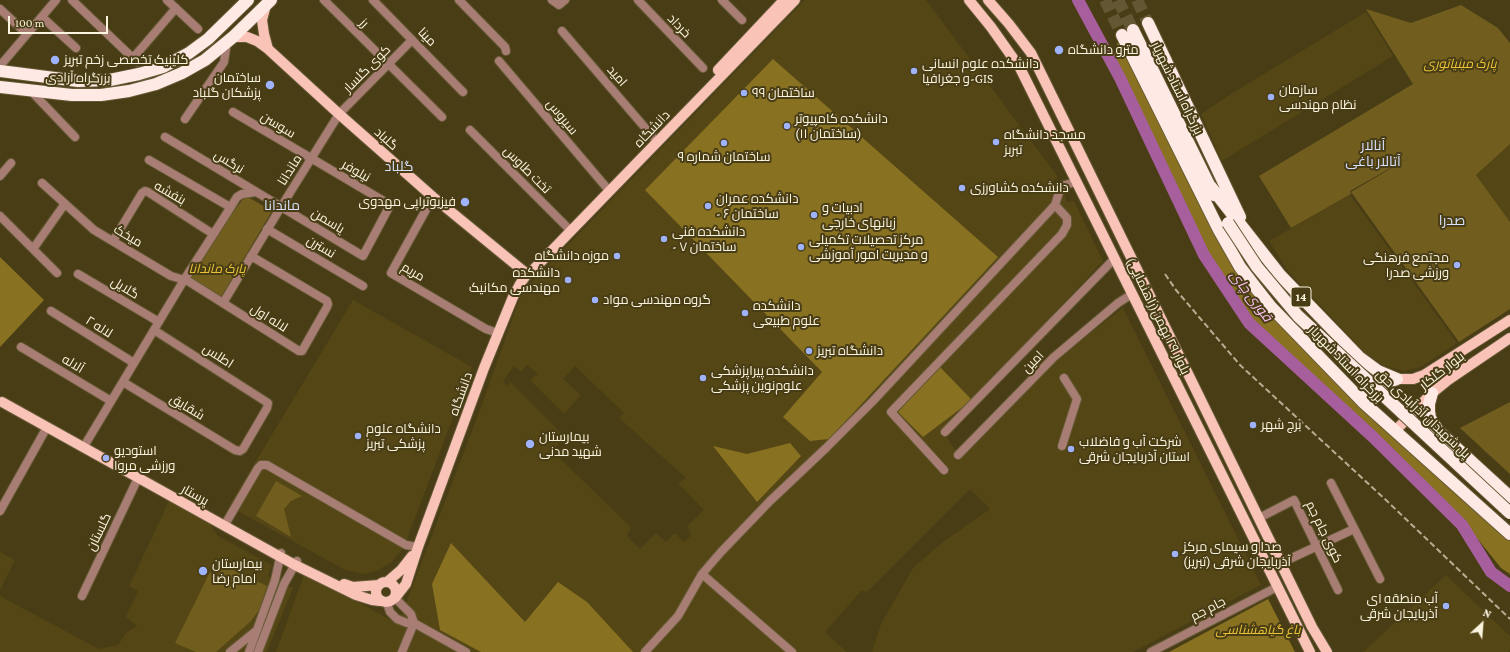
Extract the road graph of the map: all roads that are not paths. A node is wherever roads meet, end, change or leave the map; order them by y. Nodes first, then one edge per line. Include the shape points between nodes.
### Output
1 (56, 0) edge
2 (72, 0) edge
3 (167, 0) edge
4 (248, 0) edge
5 (324, 0) edge
6 (372, 0) edge
7 (459, 0) edge
8 (638, 0) edge
9 (722, 0) edge
10 (784, 0) edge
11 (795, 0) edge
12 (969, 0) edge
13 (988, 0) edge
14 (265, 6) edge
15 (176, 8) junction
16 (0, 9) edge
17 (237, 10) junction
18 (42, 17) junction
19 (742, 20) dead end
20 (248, 22) junction
21 (1148, 23) tunnel mouth
22 (198, 29) dead end
23 (1133, 30) tunnel mouth
24 (562, 31) dead end
25 (27, 34) junction
26 (1122, 35) tunnel mouth
27 (230, 39) junction
28 (412, 40) junction
29 (76, 48) dead end
30 (268, 49) junction
31 (506, 51) dead end
32 (499, 61) dead end
33 (388, 64) junction
34 (0, 66) edge
35 (704, 68) dead end
36 (0, 71) edge
37 (0, 87) edge
38 (31, 91) junction
39 (464, 92) dead end
40 (233, 112) dead end
41 (339, 114) junction
42 (442, 117) dead end
43 (185, 119) dead end
44 (470, 130) dead end
45 (75, 137) dead end
46 (165, 137) dead end
47 (653, 137) junction
48 (311, 159) junction
49 (149, 160) dead end
50 (11, 163) dead end
51 (0, 176) edge
52 (1076, 182) junction
53 (42, 183) dead end
54 (606, 187) junction
55 (1211, 187) junction
56 (257, 192) junction
57 (433, 197) junction
58 (64, 205) junction
59 (1055, 205) junction
60 (230, 207) junction
61 (281, 207) junction
62 (0, 216) edge
63 (1228, 223) joint
64 (567, 228) junction
65 (267, 229) junction
66 (213, 234) junction
67 (1248, 234) junction
68 (113, 241) junction
69 (33, 248) junction
70 (252, 256) junction
71 (363, 256) joint
72 (1115, 258) junction
73 (57, 273) dead end
74 (78, 274) dead end
75 (527, 274) junction
76 (184, 280) junction
77 (363, 286) dead end
78 (1132, 294) junction
79 (223, 303) junction
80 (51, 311) dead end
81 (1510, 320) edge
82 (159, 322) junction
83 (154, 330) junction
84 (498, 333) junction
85 (1510, 338) edge
86 (1174, 345) junction
87 (21, 347) dead end
88 (1161, 352) junction
89 (1359, 357) junction
90 (134, 362) junction
91 (1338, 377) junction
92 (1064, 378) dead end
93 (1396, 378) junction
94 (123, 382) junction
95 (1432, 393) junction
96 (0, 398) edge
97 (111, 401) junction
98 (1364, 403) junction
99 (47, 427) junction
100 (1395, 431) junction
101 (1438, 431) junction
102 (945, 432) dead end
103 (86, 443) junction
104 (1062, 446) dead end
105 (240, 451) joint
106 (1417, 451) junction
107 (958, 455) dead end
108 (944, 470) dead end
109 (138, 478) junction
110 (1331, 483) dead end
111 (1510, 497) edge
112 (0, 511) edge
113 (1510, 513) edge
114 (1259, 518) junction
115 (227, 521) junction
116 (1354, 529) junction
117 (1510, 534) edge
118 (1316, 546) junction
119 (418, 547) junction
120 (281, 554) junction
121 (296, 563) junction
122 (1281, 563) junction
123 (702, 574) junction
124 (1380, 579) dead end
125 (383, 584) junction
126 (1277, 587) junction
127 (1338, 590) dead end
128 (82, 596) dead end
129 (389, 600) junction
130 (414, 623) junction
131 (261, 631) junction
132 (230, 652) edge
133 (249, 652) edge
134 (258, 652) edge
135 (402, 652) edge
136 (466, 652) edge
137 (645, 652) edge
138 (792, 652) edge
139 (1151, 652) edge
140 (1310, 652) edge
141 (1327, 652) edge

1 - 18 street
2 - 15 street via 135,60
3 - 15 street
4 - 14 highway via 250,8
4 - 17 highway, بزرگراه آزادی
5 - 33 street, رز
6 - 28 street, مینا
7 - 31 street
8 - 35 street, خرداد
9 - 19 street
10 - 47 main road, دانشگاه
11 - 75 main road, دانشگاه
12 - 52 main road, بلوار ٢٩ بهمن(راهنمایی) via 1020,68
13 - 86 main road, بلوار ٢٩ بهمن(راهنمایی) via 1031,53
14 - 20 highway, بزرگراه آزادی
14 - 30 main road via 262,20
15 - 22 street
16 - 25 street
17 - 20 highway
17 - 36 highway, بزرگراه آزادی via 208,39 189,53 162,67 139,74 110,80 78,81
18 - 25 street
18 - 29 street
20 - 27 highway, بزرگراه آزادی
21 - 67 highway
23 - 55 highway, بزرگراه استاد شهریار
24 - 47 street, امید
25 - 34 street
26 - 91 highway, بزرگراه استاد شهریار / 14 via 1240,267 1271,307
27 - 30 main road, گلباد via 247,37
27 - 38 highway, بزرگراه آزادی via 205,60 156,84 101,96
27 - 43 street via 224,62
28 - 33 street, کوی گلسار
28 - 39 street, مینا
30 - 41 main road, گلباد
32 - 54 street, سیروس
33 - 41 street, کوی گلسار
33 - 42 street, رز
37 - 38 highway, بزرگراه آزادی
38 - 45 street
40 - 48 street, سوسن
41 - 48 street, ماندانا
41 - 57 main road, گلباد
44 - 64 street, تخت طاوس
46 - 56 street, نرگس
47 - 54 main road, دانشگاه
48 - 61 street, ماندانا
48 - 71 street, نیلوفر via 389,206
49 - 60 street
50 - 51 street
52 - 59 street via 1061,186
52 - 72 main road, بلوار ٢٩ بهمن(راهنمایی)
53 - 58 street, میخک
54 - 64 main road, دانشگاه
55 - 63 highway, بزرگراه استاد شهریار
55 - 67 highway
56 - 60 street via 242,194
56 - 61 street, نرگس
57 - 75 main road, گلباد
57 - 84 street, مریم via 391,273 486,329
58 - 68 street, میخک via 94,230
58 - 69 street
59 - 108 street via 1067,218 1067,225 1062,234 892,412
59 - 123 street via 873,401 770,501
60 - 66 street
61 - 65 street, ماندانا
61 - 71 street, یاسمن
62 - 69 street
63 - 113 highway, پل شهیدان آذرآبادی حق, bridge via 1257,268 1298,316
64 - 75 main road, دانشگاه via 528,269
65 - 70 street, ماندانا
65 - 77 street, نسترن
66 - 68 street, بنفشه via 145,192
66 - 76 street
67 - 89 highway, 14 via 1280,275
68 - 76 street, میخک via 171,276
69 - 73 street
70 - 79 street, ماندانا
70 - 79 street, لاله اول via 327,301 328,304 302,351
72 - 78 main road, بلوار ٢٩ بهمن(راهنمایی)
72 - 102 street
74 - 82 street, گلایل
75 - 84 main road, دانشگاه via 513,297
76 - 79 street
76 - 82 street
78 - 88 main road, بلوار ٢٩ بهمن(راهنمایی)
78 - 107 street, امین via 1118,302 1054,357
80 - 90 street, لاله ۲
81 - 93 main road, بلوار گلکار via 1424,375 1413,379
82 - 83 street
83 - 90 street
83 - 105 street, اطلس via 268,403
84 - 119 main road, دانشگاه
85 - 95 main road, بلوار گلکار
86 - 88 main road
86 - 114 main road, بلوار ٢٩ بهمن(راهنمایی)
87 - 97 street, آلاله
88 - 126 main road, بلوار ٢٩ بهمن(راهنمایی)
89 - 91 highway via 1360,366 1354,375
89 - 93 highway via 1378,371
90 - 94 street
91 - 98 highway, بزرگراه استاد شهریار / 14
92 - 104 street via 1077,399
93 - 98 highway via 1369,388 1363,397
94 - 97 street
94 - 105 street, شقایق
95 - 100 main road, بلوار گلکار
95 - 101 highway via 1429,411
96 - 99 main road, پرستار
96 - 103 main road, پرستار
97 - 103 street
98 - 100 highway, بزرگراه استاد شهریار / 14
99 - 109 main road, پرستار
99 - 112 street
100 - 106 highway, بزرگراه استاد شهریار / 14
101 - 106 highway via 1432,429 1420,434 1417,439
101 - 111 highway
103 - 115 main road, پرستار
106 - 117 highway, بزرگراه استاد شهریار / 14
109 - 120 main road, پرستار
109 - 128 street, گلستان
110 - 116 street
114 - 118 street, کوی جام جم via 1294,500
114 - 122 main road, بلوار ٢٩ بهمن(راهنمایی)
115 - 119 street via 261,464 267,465 406,545
115 - 120 main road, پرستار
116 - 118 street
116 - 124 street
118 - 122 street
118 - 127 street, کوی جام جم
119 - 125 main road, دانشگاه via 401,570
119 - 129 main road, دانشگاه via 406,584
120 - 121 main road, پرستار
120 - 131 street
121 - 125 main road, پرستار via 353,587
121 - 129 main road, پرستار via 356,595 372,600
121 - 131 street
122 - 141 main road, بلوار ٢٩ بهمن(راهنمایی)
123 - 137 street via 678,616
123 - 138 street
125 - 129 main road via 376,592
125 - 129 main road via 395,586 397,592
126 - 139 street, جام جم
126 - 140 main road, بلوار ٢٩ بهمن(راهنمایی)
129 - 130 street via 411,614
129 - 130 street via 390,612 397,619
130 - 135 street
130 - 136 street
131 - 132 street
131 - 133 street
131 - 134 street

